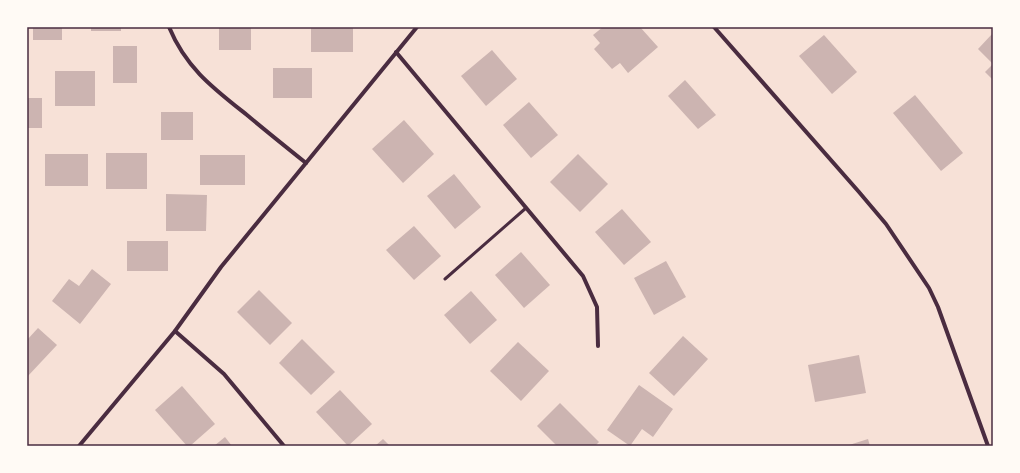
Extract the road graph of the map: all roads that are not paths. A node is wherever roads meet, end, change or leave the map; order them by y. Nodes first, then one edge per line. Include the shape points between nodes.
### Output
1 (169, 27) edge
2 (417, 27) edge
3 (714, 27) edge
4 (396, 52) junction
5 (306, 163) junction
6 (526, 208) junction
7 (445, 279) dead end
8 (175, 331) junction
9 (598, 346) dead end
10 (79, 446) edge
11 (284, 446) edge
12 (988, 446) edge

1 - 5 street via 192,67 209,84
2 - 4 street
3 - 12 street via 886,224 929,288
4 - 5 street
4 - 6 street
5 - 8 street via 221,267
6 - 7 lane
6 - 9 street via 583,276 597,308
8 - 10 street
8 - 11 street via 224,374

